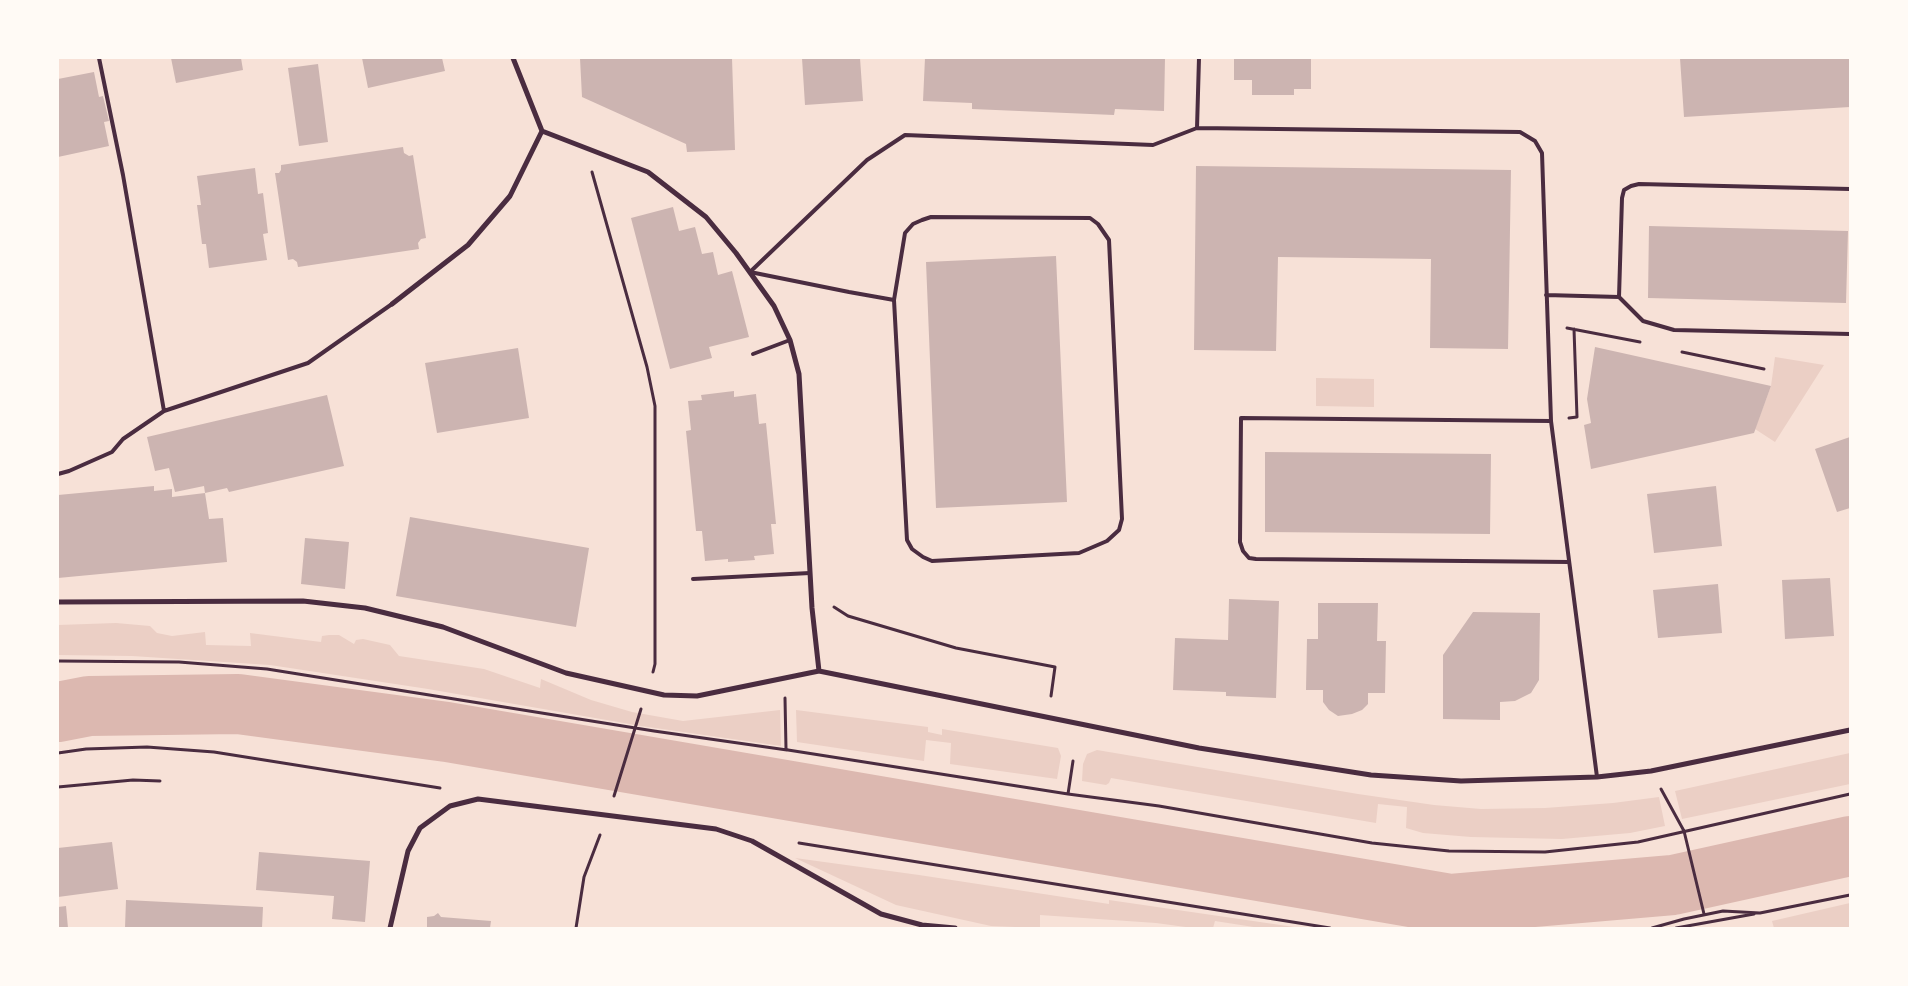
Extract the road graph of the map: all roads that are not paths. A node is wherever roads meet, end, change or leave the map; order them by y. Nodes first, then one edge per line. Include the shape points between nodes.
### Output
1 (99, 58) edge
2 (513, 58) edge
3 (1199, 58) edge
4 (1197, 128) junction
5 (542, 131) junction
6 (1850, 189) edge
7 (750, 272) junction
8 (1546, 295) junction
9 (1619, 297) junction
10 (894, 300) junction
11 (392, 304) joint
12 (1850, 334) edge
13 (790, 340) junction
14 (752, 354) dead end
15 (164, 411) junction
16 (1551, 422) junction
17 (58, 474) edge
18 (1569, 562) junction
19 (810, 573) junction
20 (694, 579) dead end
21 (58, 602) edge
22 (819, 671) junction
23 (1850, 730) edge
24 (1597, 777) junction
25 (390, 928) edge
26 (955, 928) edge

1 - 15 lane
2 - 5 street
3 - 4 lane
4 - 7 lane via 1154,146 905,135 867,160
4 - 8 lane via 1520,132 1535,141 1542,153
5 - 7 street via 648,172 706,217
5 - 11 street via 510,196 468,245
6 - 9 lane via 1631,186 1624,190 1622,198
7 - 10 lane
7 - 13 street via 774,306
8 - 9 lane
8 - 16 lane
9 - 12 lane via 1643,321 1674,330
10 - 10 lane via 907,540 912,549 932,561 1079,553 1107,542 1119,530 1122,519 1110,240 1098,224 1090,218 931,217 922,220 905,233
11 - 15 lane via 308,363
13 - 14 lane
13 - 19 street via 799,374
15 - 17 lane via 123,439 112,452
16 - 18 lane
16 - 18 lane via 1241,418 1240,542 1249,558 1256,559
18 - 24 lane
19 - 20 lane
19 - 22 street
21 - 22 street via 303,601 365,608 443,627 566,673 664,695 697,696
22 - 24 street via 1199,748 1371,775 1461,781
23 - 24 street via 1651,771
25 - 26 street via 408,851 420,828 450,806 478,799 716,829 752,841 882,914 922,925

